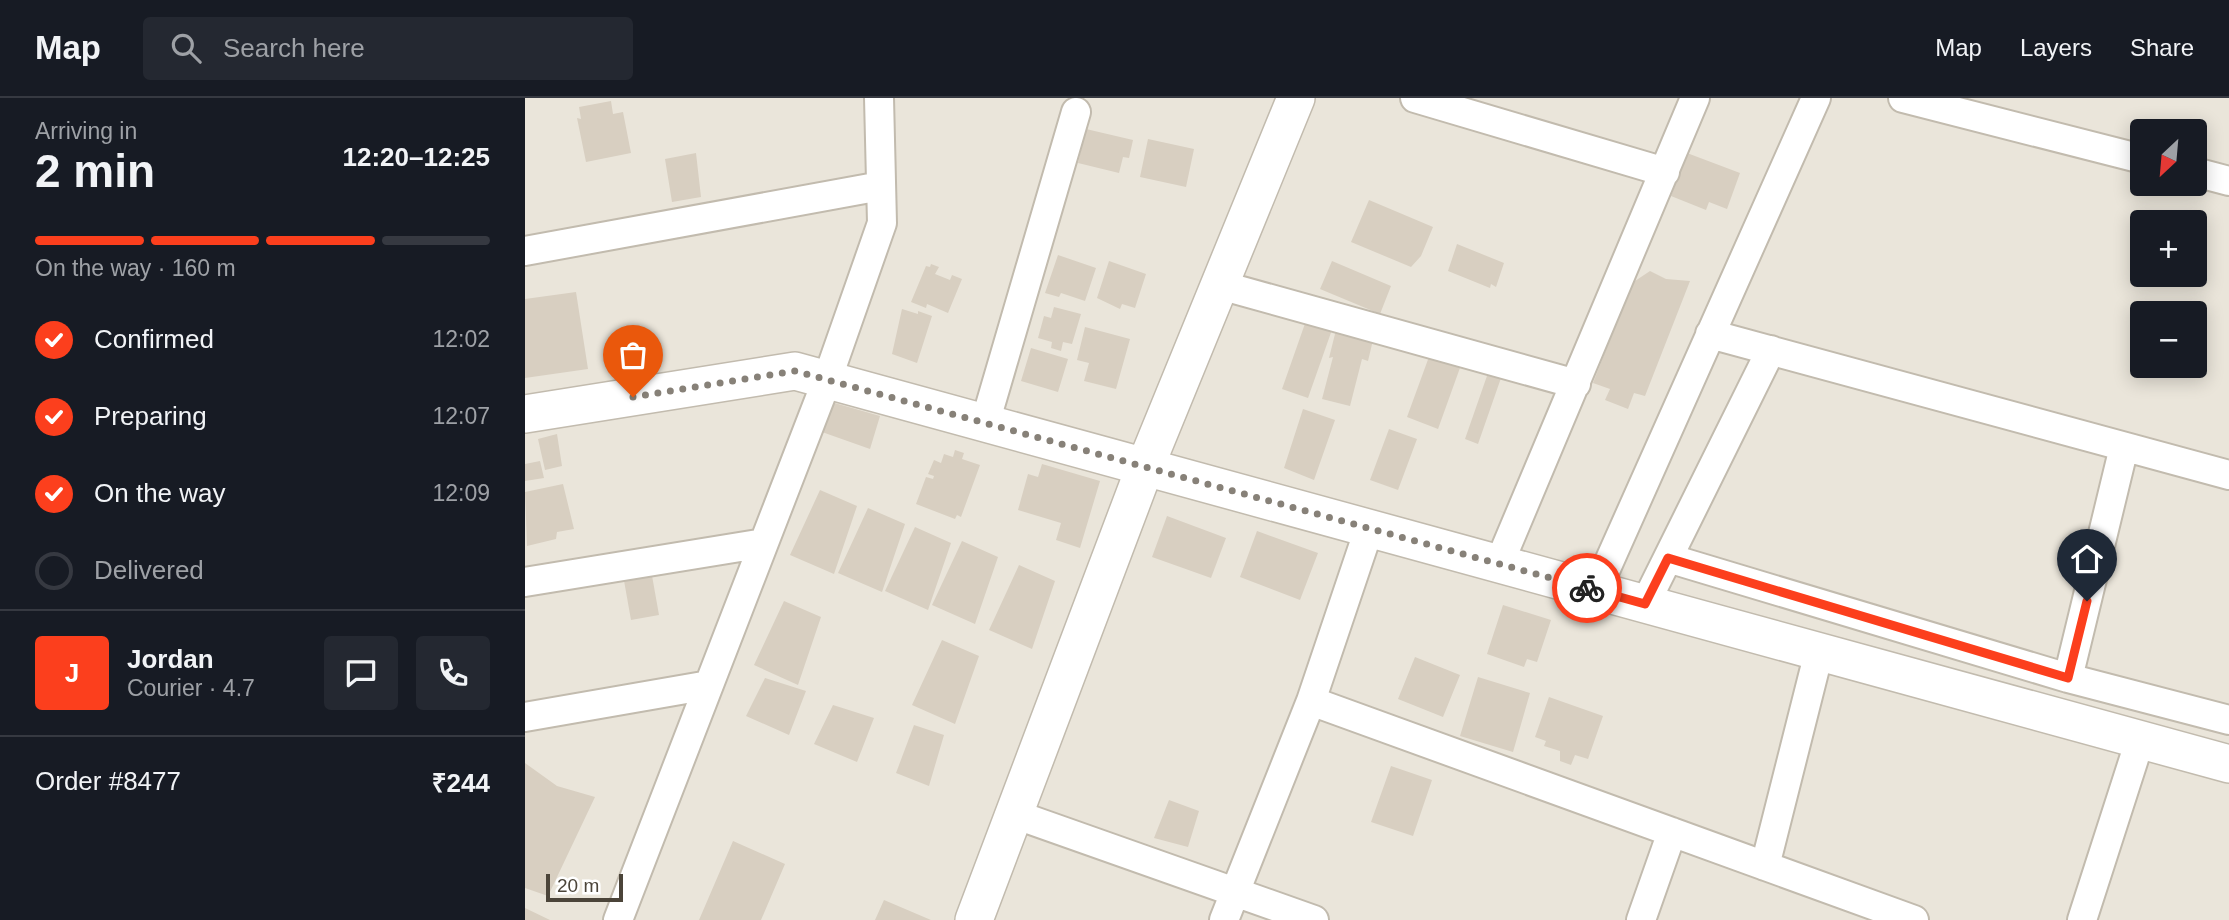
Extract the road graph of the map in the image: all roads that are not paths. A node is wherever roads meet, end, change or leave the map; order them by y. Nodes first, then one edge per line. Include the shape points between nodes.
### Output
1 (879, 98) edge
2 (1296, 98) edge
3 (1415, 98) edge
4 (1695, 98) edge
5 (1816, 98) edge
6 (1903, 98) edge
7 (1076, 112) dead end
8 (2130, 156) edge
9 (1665, 172) junction
10 (2207, 175) edge
11 (2229, 181) edge
12 (881, 186) junction
13 (525, 251) edge
14 (1220, 285) junction
15 (1710, 334) junction
16 (1771, 350) junction
17 (827, 380) junction
18 (1576, 384) junction
19 (525, 414) edge
20 (985, 423) junction
21 (2124, 447) junction
22 (1145, 467) junction
23 (2228, 473) edge
24 (1369, 528) junction
25 (764, 543) junction
26 (1668, 558) junction
27 (1499, 564) junction
28 (525, 582) edge
29 (1596, 591) junction
30 (1645, 604) junction
31 (1819, 652) junction
32 (2068, 678) junction
33 (709, 685) junction
34 (1311, 701) junction
35 (525, 717) edge
36 (2229, 720) edge
37 (2140, 740) junction
38 (2229, 764) edge
39 (1014, 814) junction
40 (1672, 832) junction
41 (1765, 866) junction
42 (1235, 892) junction
43 (618, 920) edge
44 (974, 920) edge
45 (1224, 920) edge
46 (1314, 920) edge
47 (1641, 920) edge
48 (1914, 920) edge
49 (2082, 920) edge

1 - 12 street
2 - 14 street
3 - 9 street
4 - 9 street
5 - 15 street
6 - 8 street
7 - 20 street
9 - 18 street
10 - 11 street
12 - 13 street
12 - 17 street via 882,223
14 - 18 street
14 - 22 street
15 - 16 street
15 - 29 street
16 - 21 street
16 - 26 street
17 - 19 street via 795,371
17 - 20 street
17 - 25 street
18 - 27 street
20 - 22 street
21 - 23 street
21 - 32 street
22 - 24 street
22 - 39 street
24 - 27 street
24 - 34 street
25 - 28 street
25 - 33 street
26 - 30 street
26 - 32 street
27 - 29 street
29 - 30 street
30 - 31 street
31 - 37 street
31 - 41 street
32 - 36 street
33 - 35 street
33 - 43 street
34 - 40 street
34 - 42 street
37 - 38 street
37 - 49 street
39 - 42 street
39 - 44 street
40 - 41 street
40 - 47 street
41 - 48 street
42 - 45 street
42 - 46 street

